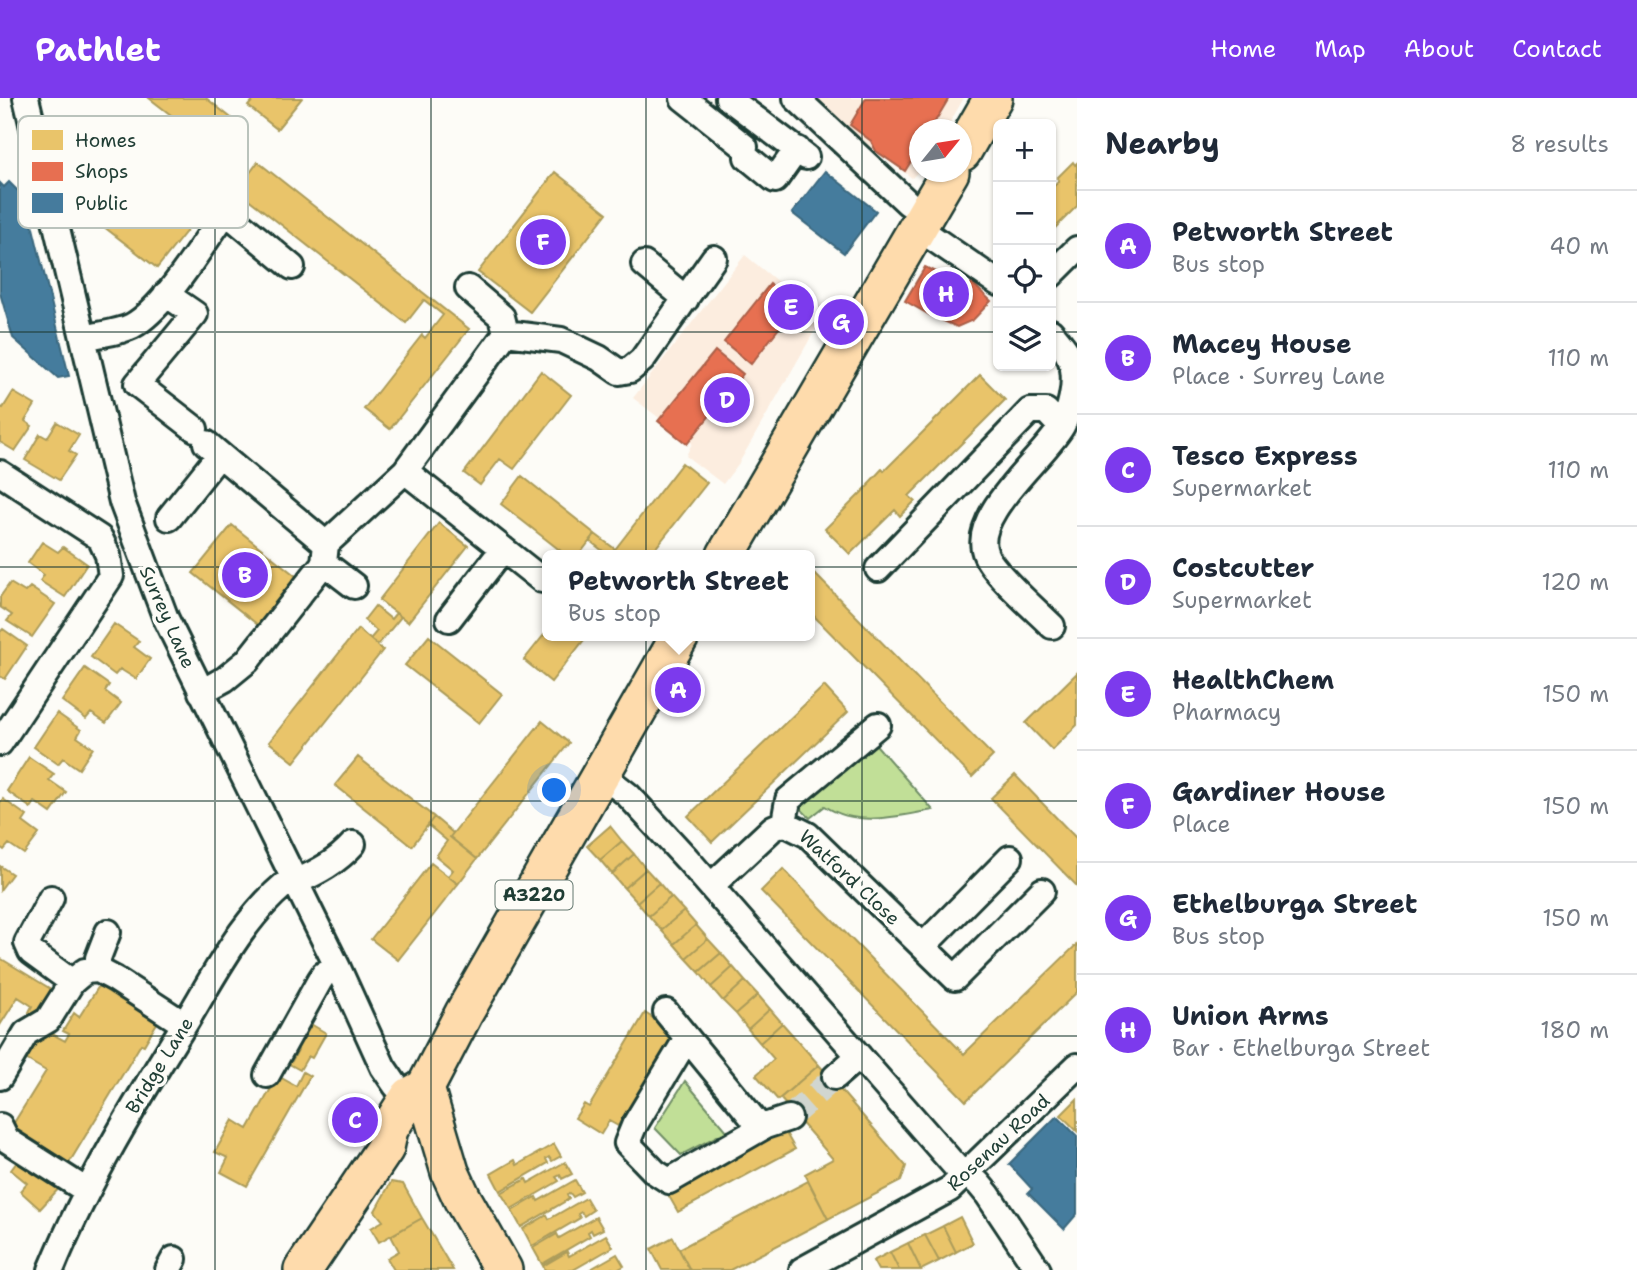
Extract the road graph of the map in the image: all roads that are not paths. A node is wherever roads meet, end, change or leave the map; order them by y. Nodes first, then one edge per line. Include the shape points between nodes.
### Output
1 (26, 98) edge
2 (683, 98) edge
3 (728, 98) edge
4 (993, 98) edge
5 (809, 103) edge
6 (30, 116) edge
7 (972, 133) edge
8 (944, 182) edge
9 (922, 221) junction
10 (57, 228) edge
11 (214, 228) edge
12 (245, 228) edge
13 (1077, 249) edge
14 (714, 258) dead end
15 (644, 264) dead end
16 (292, 267) dead end
17 (1056, 270) edge
18 (993, 279) edge
19 (468, 288) dead end
20 (166, 294) junction
21 (686, 299) junction
22 (506, 333) junction
23 (84, 338) junction
24 (1056, 338) edge
25 (1061, 427) junction
26 (206, 442) junction
27 (405, 471) junction
28 (0, 473) edge
29 (169, 518) dead end
30 (503, 549) junction
31 (729, 550) edge
32 (325, 554) junction
33 (878, 569) dead end
34 (542, 580) dead end
35 (354, 586) dead end
36 (449, 619) dead end
37 (1052, 626) dead end
38 (677, 641) edge
39 (201, 691) junction
40 (878, 725) dead end
41 (0, 743) edge
42 (601, 774) junction
43 (784, 822) junction
44 (353, 844) dead end
45 (1010, 858) dead end
46 (295, 880) junction
47 (711, 886) junction
48 (1042, 891) dead end
49 (51, 898) dead end
50 (108, 932) dead end
51 (923, 946) junction
52 (337, 966) junction
53 (97, 970) junction
54 (72, 982) junction
55 (666, 1012) dead end
56 (184, 1024) junction
57 (687, 1038) junction
58 (859, 1056) junction
59 (1077, 1066) edge
60 (267, 1075) dead end
61 (0, 1077) edge
62 (835, 1077) tunnel mouth
63 (417, 1092) junction
64 (0, 1126) edge
65 (385, 1148) junction
66 (450, 1171) junction
67 (966, 1175) junction
68 (87, 1191) junction
69 (51, 1270) edge
70 (303, 1270) edge
71 (503, 1270) edge
72 (802, 1270) edge
73 (1038, 1270) edge

1 - 6 street, Surrey Lane
2 - 3 street via 775,180 802,153
4 - 7 highway
5 - 9 street
8 - 9 highway
9 - 18 street
9 - 31 highway
10 - 23 street, Surrey Lane
11 - 20 street
12 - 16 street
13 - 17 street
14 - 21 street
15 - 21 street
19 - 22 street via 502,317
20 - 23 street via 148,315 129,327
20 - 26 street via 195,314 137,384
21 - 22 street via 630,370 619,372 561,340
22 - 27 street
23 - 39 street, Surrey Lane via 122,502 166,619
24 - 25 street via 1073,368 1070,405
25 - 33 street via 1046,411 1030,411
25 - 37 street via 990,515 981,537 994,568
26 - 29 street
26 - 32 street
27 - 30 street
27 - 32 street
28 - 41 street via 100,538 111,576
30 - 34 street
30 - 36 street
32 - 35 street
32 - 39 street via 247,662
38 - 42 highway, A3220
39 - 46 street, Surrey Lane
40 - 43 street via 788,800
42 - 47 street via 628,796
42 - 63 highway, A3220
43 - 47 street, Watford Close
43 - 51 street, Watford Close via 808,835
44 - 46 street, Bridge Lane via 326,868
45 - 51 street
46 - 52 street, Surrey Lane
46 - 56 street, Bridge Lane via 280,887 246,927
47 - 58 street
48 - 51 street, Watford Close via 955,978
49 - 54 street via 27,943 31,952
50 - 53 street
52 - 60 street via 320,980
52 - 63 street, Surrey Lane via 383,1067 396,1086
53 - 54 street via 85,971
53 - 56 street
54 - 61 street via 48,1020 26,1033
55 - 57 street
56 - 68 street, Bridge Lane
57 - 57 street via 627,1143 668,1181 777,1122 756,1122
58 - 62 street
58 - 67 street
59 - 67 street, Rosenau Road
63 - 65 highway, A3220 via 389,1129
63 - 66 highway
64 - 68 street via 7,1140
65 - 66 highway via 420,1152
65 - 70 highway, A3220
66 - 71 highway
67 - 72 street, Rosenau Road via 940,1195
67 - 73 street via 988,1195
68 - 69 street, Bridge Lane

